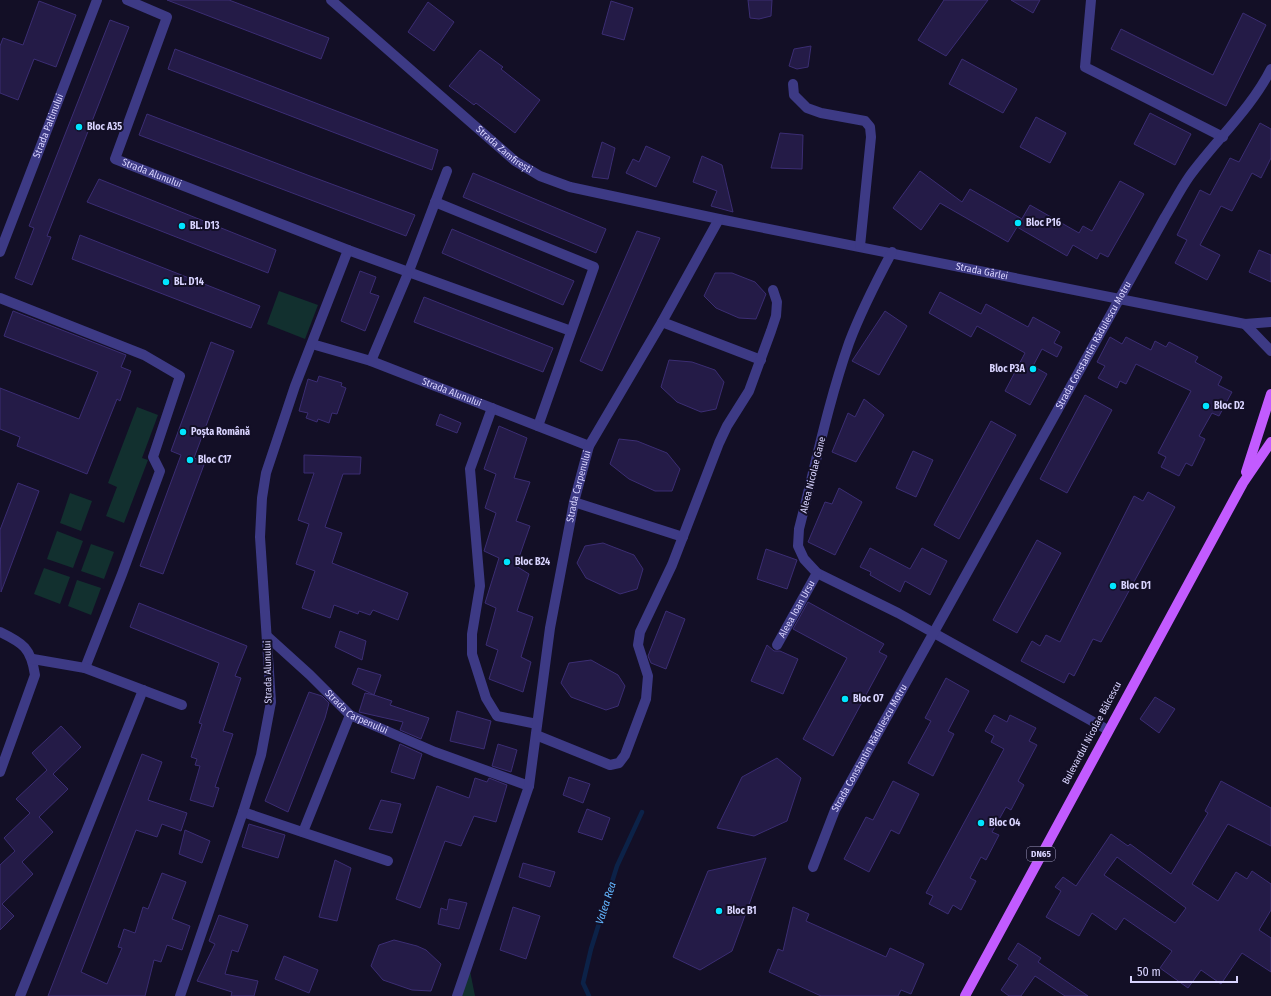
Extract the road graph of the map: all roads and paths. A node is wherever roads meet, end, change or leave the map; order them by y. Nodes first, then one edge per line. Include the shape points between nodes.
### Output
1 (97, 0) edge
2 (127, 0) edge
3 (331, 0) edge
4 (1091, 0) edge
5 (1271, 69) edge
6 (793, 84) dead end
7 (1223, 137) junction
8 (447, 171) dead end
9 (435, 202) junction
10 (719, 219) junction
11 (860, 246) junction
12 (348, 250) junction
13 (0, 252) edge
14 (892, 252) junction
15 (409, 271) junction
16 (773, 290) dead end
17 (0, 298) edge
18 (1120, 300) junction
19 (662, 322) junction
20 (1271, 322) edge
21 (1245, 324) junction
22 (572, 331) junction
23 (312, 344) junction
24 (1271, 351) edge
25 (761, 360) junction
26 (371, 361) junction
27 (1271, 394) edge
28 (492, 408) junction
29 (538, 426) junction
30 (1271, 442) edge
31 (589, 446) junction
32 (1243, 483) junction
33 (574, 502) junction
34 (683, 537) junction
35 (817, 574) junction
36 (0, 632) edge
37 (934, 634) junction
38 (268, 638) junction
39 (777, 645) dead end
40 (33, 659) junction
41 (85, 668) junction
42 (143, 690) junction
43 (182, 705) dead end
44 (350, 715) junction
45 (537, 724) junction
46 (1108, 730) junction
47 (536, 735) junction
48 (0, 772) edge
49 (529, 786) junction
50 (243, 812) junction
51 (303, 832) junction
52 (388, 860) dead end
53 (813, 867) dead end
54 (20, 996) edge
55 (180, 996) edge
56 (457, 996) edge
57 (965, 996) edge

1 - 13 street, Strada Paltinului
2 - 12 street, Strada Alunului via 167,17 115,159
3 - 10 street, Strada Zamfirești via 492,142 515,161 540,176 570,187
4 - 7 street via 1085,67
5 - 7 street, Strada Constantin Rădulescu Motru via 1266,80
6 - 11 street via 794,95 807,108 865,121 870,127
7 - 18 street, Strada Constantin Rădulescu Motru via 1181,190
8 - 9 street
9 - 15 street
9 - 22 street via 594,267
10 - 11 street, Strada Gârlei
10 - 19 street, Strada Carpenului
11 - 14 street, Strada Gârlei
12 - 15 street, Strada Alunului
12 - 23 street, Strada Alunului
14 - 18 street, Strada Gârlei
14 - 35 street, Aleea Nicolae Gane via 849,343 831,402 799,529 798,546 804,559
15 - 22 street, Strada Alunului
15 - 26 street
16 - 25 street via 777,302 776,316
17 - 41 street via 144,355 180,376 153,457 160,470
18 - 21 street, Strada Gârlei
18 - 37 street, Strada Constantin Rădulescu Motru
19 - 25 street
19 - 31 street, Strada Carpenului
20 - 21 street, Strada Gârlei
21 - 24 street
22 - 29 street
23 - 26 street, Strada Alunului
23 - 38 street, Strada Alunului via 274,447 262,498 260,537
25 - 34 street via 749,391 719,443
26 - 28 street, Strada Alunului
27 - 32 main road, Bulevardul Nicolae Bălcescu / DN65
28 - 29 street, Strada Alunului
28 - 45 street via 470,469 480,586 472,634 472,654 486,698 497,716
29 - 31 street, Strada Alunului
30 - 32 main road, Bulevardul Nicolae Bălcescu / DN65
31 - 33 street, Strada Carpenului
32 - 46 main road, Bulevardul Nicolae Bălcescu / DN65
33 - 34 street
33 - 45 street, Strada Carpenului via 550,628
34 - 47 street via 640,632 638,645 648,676 646,699 625,756 619,763 610,765
35 - 37 street, Aleea Nicolae Gane via 898,613
35 - 39 street, Aleea Ioan Ursu
36 - 40 street via 17,640
37 - 46 street
37 - 53 street, Strada Constantin Rădulescu Motru via 835,810
38 - 44 street, Strada Carpenului
38 - 50 street, Strada Alunului via 271,702 261,755
40 - 41 street
40 - 48 street via 36,674 31,692
41 - 42 street
42 - 43 street
42 - 54 street
44 - 49 street, Strada Carpenului via 435,752
44 - 51 street
45 - 47 street, Strada Carpenului
46 - 57 main road, Bulevardul Nicolae Bălcescu / DN65
47 - 49 street, Strada Carpenului
49 - 56 street, Strada Carpenului
50 - 51 street
50 - 55 street, Strada Alunului
51 - 52 street

